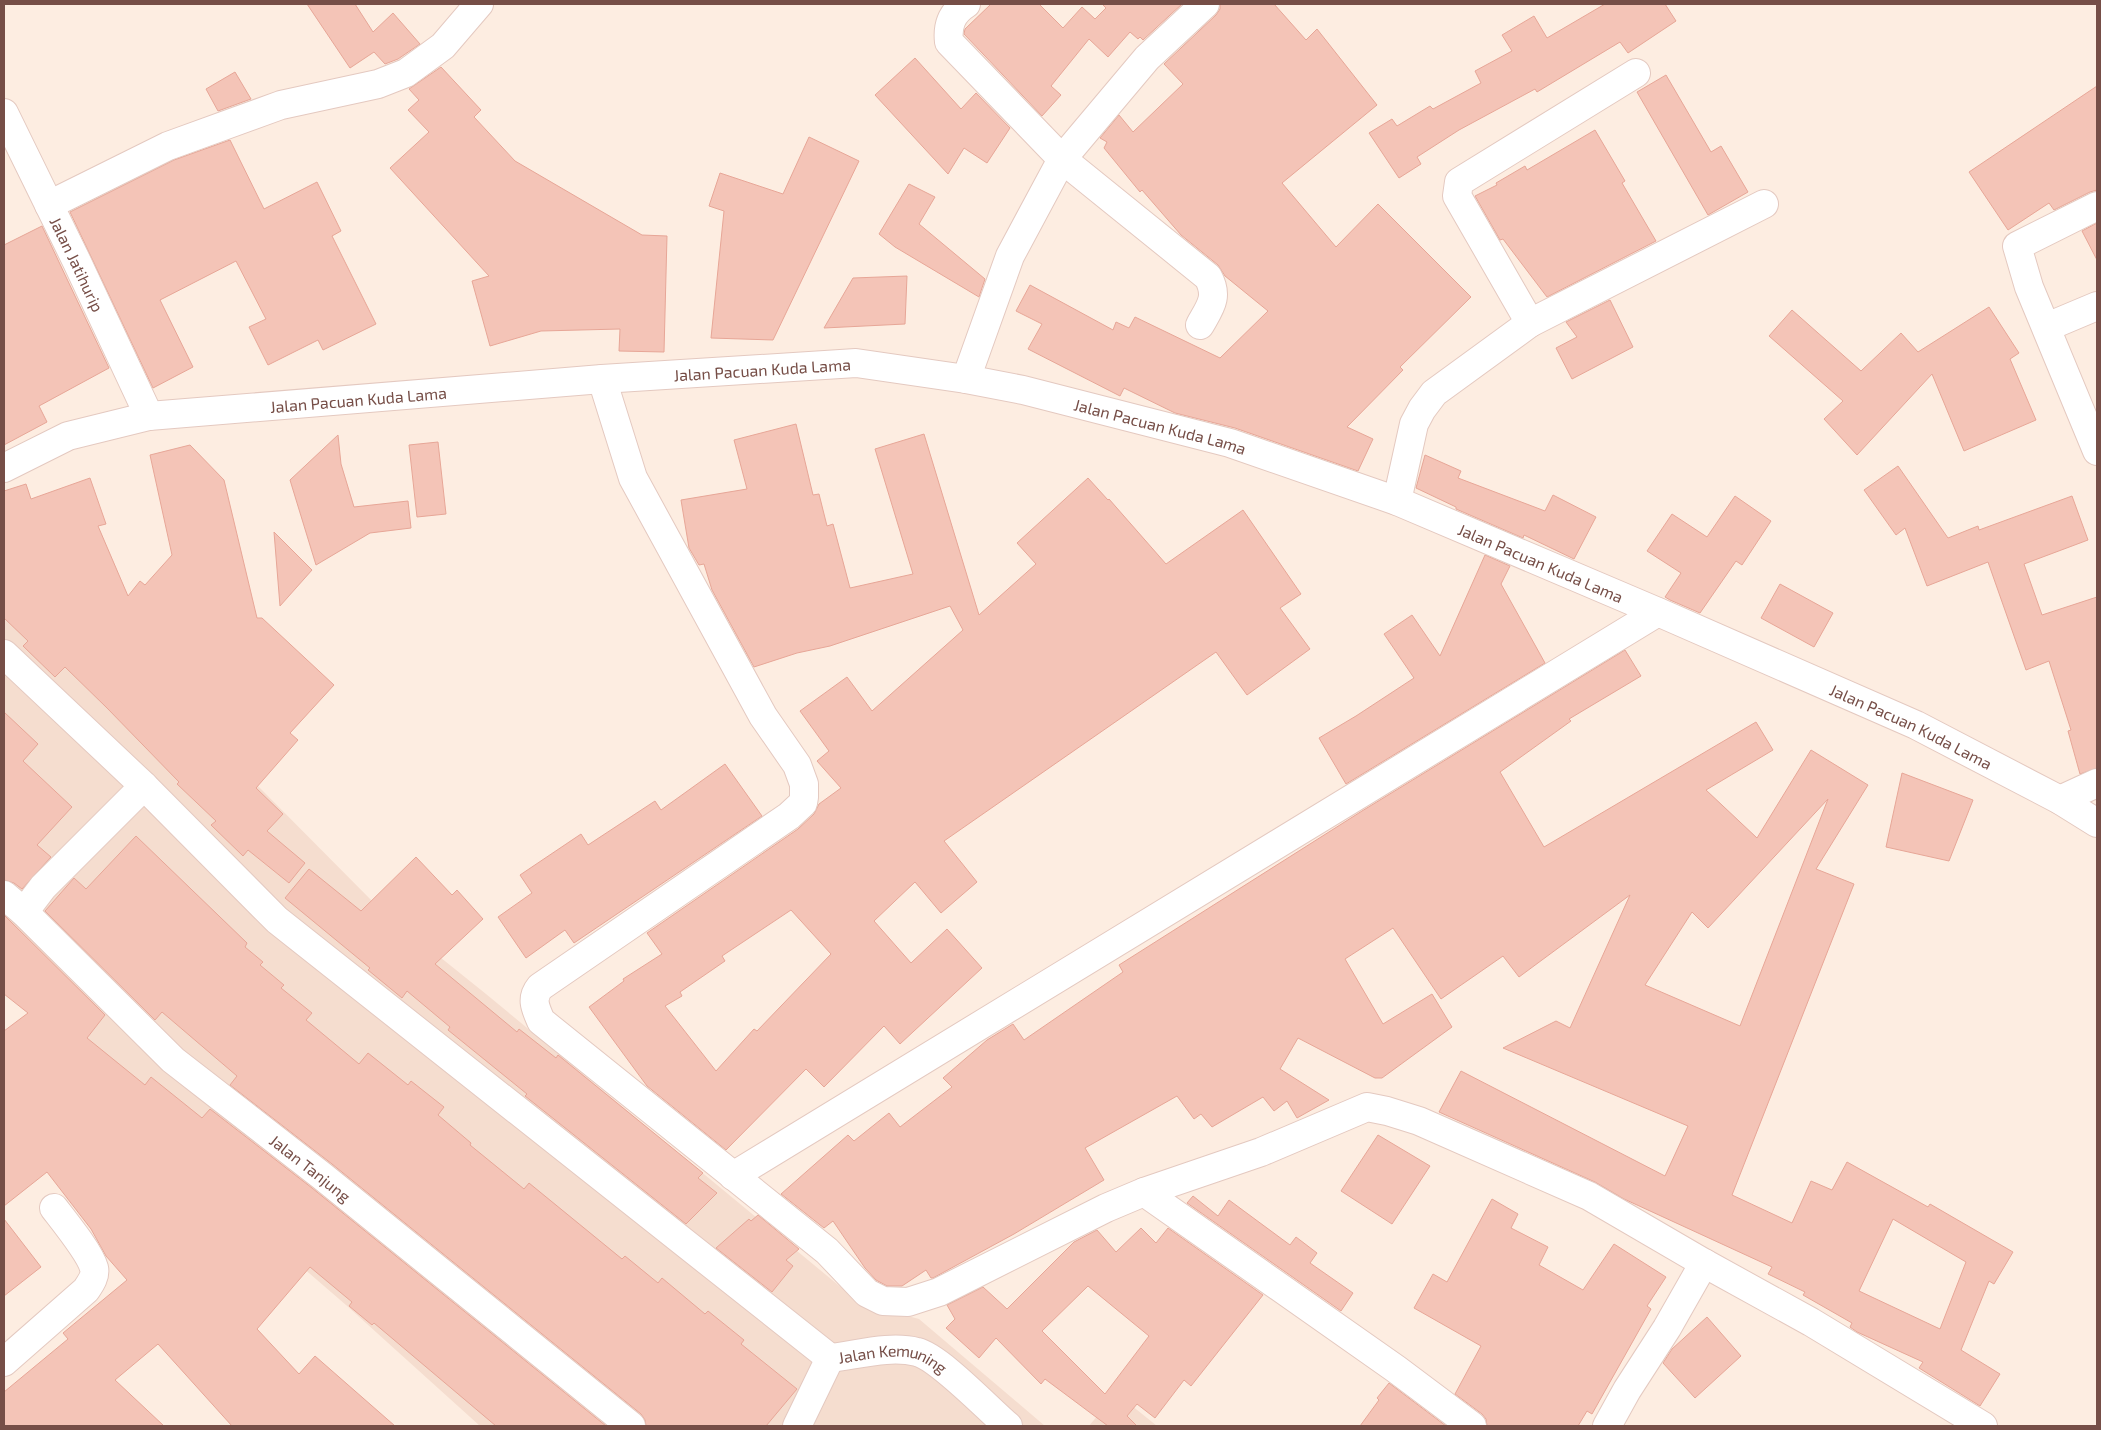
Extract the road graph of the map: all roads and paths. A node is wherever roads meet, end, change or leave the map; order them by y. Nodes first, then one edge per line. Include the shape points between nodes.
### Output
1 (479, 4) edge
2 (966, 4) edge
3 (1205, 4) edge
4 (1636, 72) dead end
5 (5, 121) edge
6 (1062, 159) junction
7 (50, 204) junction
8 (1764, 204) dead end
9 (2097, 206) edge
10 (2097, 306) edge
11 (1530, 322) junction
12 (1200, 325) dead end
13 (2047, 327) junction
14 (602, 379) junction
15 (966, 379) junction
16 (148, 416) junction
17 (2097, 451) edge
18 (4, 468) edge
19 (1397, 501) junction
20 (1658, 612) junction
21 (4, 654) edge
22 (2097, 784) edge
23 (144, 786) junction
24 (2060, 800) junction
25 (2097, 823) edge
26 (4, 895) edge
27 (24, 912) junction
28 (733, 1176) junction
29 (1144, 1192) junction
30 (54, 1208) dead end
31 (1704, 1263) junction
32 (830, 1358) junction
33 (4, 1362) edge
34 (992, 1421) edge
35 (631, 1426) edge
36 (797, 1426) edge
37 (1472, 1426) edge
38 (1607, 1426) edge
39 (1983, 1426) edge

1 - 7 street via 443,46 406,73 378,84 281,105 177,143
2 - 6 street via 951,20 949,42
3 - 6 street via 1147,58
4 - 11 street via 1460,182 1456,196
5 - 7 street, Jalan Jatihurip
6 - 12 street via 1208,277 1214,287 1213,296
6 - 15 street via 1010,256
7 - 16 street, Jalan Jatihurip
8 - 11 street
9 - 13 street via 2017,246 2029,287
10 - 13 street
11 - 19 street via 1434,393 1422,409 1414,424
13 - 17 street
14 - 15 street, Jalan Pacuan Kuda Lama via 856,363
14 - 16 street, Jalan Pacuan Kuda Lama
14 - 28 street via 633,478 762,716 797,765 804,784 804,803 540,987 534,998 535,1007 541,1021
15 - 19 street, Jalan Pacuan Kuda Lama via 1023,390 1230,443
16 - 18 street, Jalan Pacuan Kuda Lama via 68,436
19 - 20 street, Jalan Pacuan Kuda Lama
20 - 24 street, Jalan Pacuan Kuda Lama via 1916,725
20 - 28 street
21 - 23 street
22 - 24 street
23 - 27 street via 44,887
23 - 32 street via 277,920
24 - 25 street, Jalan Pacuan Kuda Lama
26 - 27 street, Jalan Tanjung
27 - 35 street, Jalan Tanjung via 173,1060
28 - 29 street via 827,1252 867,1293 883,1301 908,1302 939,1292
29 - 31 street via 1261,1152 1367,1107 1420,1121 1589,1196
29 - 37 street
30 - 33 street via 94,1268 93,1279 86,1290
31 - 38 street
31 - 39 street via 1811,1322
32 - 34 street, Jalan Kemuning via 882,1351 918,1352 934,1360
32 - 36 street, Jalan Kemuning

